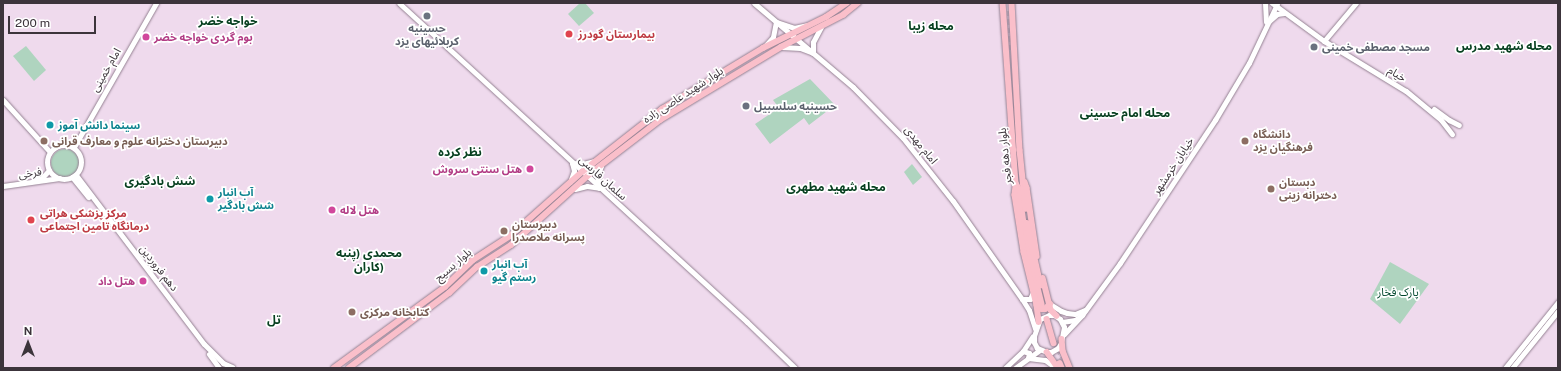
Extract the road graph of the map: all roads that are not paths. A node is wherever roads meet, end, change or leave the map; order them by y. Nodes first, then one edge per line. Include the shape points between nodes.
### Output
1 (156, 3) edge
2 (399, 3) edge
3 (754, 3) edge
4 (847, 3) edge
5 (858, 3) edge
6 (1003, 3) edge
7 (1012, 3) edge
8 (1265, 3) edge
9 (1356, 3) edge
10 (1274, 4) edge
11 (1284, 13) junction
12 (776, 22) junction
13 (1266, 23) junction
14 (812, 24) junction
15 (821, 27) junction
16 (790, 34) junction
17 (796, 39) junction
18 (1326, 40) junction
19 (781, 47) junction
20 (763, 48) junction
21 (813, 53) junction
22 (725, 71) junction
23 (729, 78) junction
24 (3, 100) edge
25 (1459, 125) dead end
26 (640, 127) junction
27 (644, 132) junction
28 (1452, 134) dead end
29 (74, 147) junction
30 (50, 152) junction
31 (596, 161) junction
32 (572, 163) junction
33 (601, 165) junction
34 (49, 170) junction
35 (582, 172) junction
36 (74, 176) junction
37 (587, 177) junction
38 (59, 178) junction
39 (1016, 183) junction
40 (569, 184) junction
41 (3, 185) edge
42 (599, 188) junction
43 (573, 190) junction
44 (534, 216) junction
45 (537, 222) junction
46 (524, 223) junction
47 (530, 228) junction
48 (1033, 292) junction
49 (1022, 299) junction
50 (1558, 302) edge
51 (1044, 304) junction
52 (1088, 309) junction
53 (1558, 311) edge
54 (1082, 315) junction
55 (1057, 316) junction
56 (1048, 318) tunnel mouth
57 (1039, 322) junction
58 (1062, 322) junction
59 (1035, 331) junction
60 (374, 339) junction
61 (1059, 339) junction
62 (364, 346) junction
63 (379, 347) junction
64 (1040, 350) junction
65 (1024, 351) junction
66 (1047, 352) junction
67 (370, 353) junction
68 (1028, 358) junction
69 (1060, 364) edge
70 (219, 368) edge
71 (232, 368) edge
72 (334, 368) edge
73 (349, 368) edge
74 (795, 368) edge
75 (1005, 368) edge
76 (1015, 368) edge
77 (1066, 368) edge
78 (1070, 368) edge
79 (1505, 368) edge
80 (1512, 368) edge

1 - 29 main road, امام خمینی
2 - 32 main road, سلمان فارسی
3 - 12 main road, امام مهدی
4 - 14 main road, بلوار شهید عاصی زاده
5 - 15 main road, بلوار شهید عاصی زاده
6 - 39 main road, بلوار دهه فجر
7 - 51 main road, بلوار دهه فجر via 1020,150
8 - 13 main road
9 - 18 main road
10 - 11 main road
10 - 13 main road, خیابان خرمشهر
10 - 18 main road
11 - 13 main road via 1277,14
11 - 18 main road
12 - 14 main road via 794,28
12 - 16 main road, امام مهدی
12 - 20 main road via 773,37
13 - 52 main road, خیابان خرمشهر via 1249,63 1215,120
14 - 16 main road, بلوار شهید عاصی زاده
15 - 17 main road, بلوار شهید عاصی زاده
15 - 21 main road via 813,42
16 - 17 main road, امام مهدی
16 - 20 main road, بلوار شهید عاصی زاده
17 - 19 main road, بلوار شهید عاصی زاده
17 - 21 main road, امام مهدی
18 - 25 main road, خیام via 1408,88
18 - 28 main road, خیام via 1406,91 1441,120
19 - 21 main road via 800,48
19 - 23 main road, بلوار شهید عاصی زاده
20 - 22 main road, بلوار شهید عاصی زاده
21 - 49 main road, امام مهدی via 854,88 903,138 953,201
22 - 23 main road
22 - 26 main road, بلوار شهید عاصی زاده via 662,109
23 - 27 main road, بلوار شهید عاصی زاده via 676,109
24 - 30 main road
26 - 27 main road
26 - 31 main road, بلوار شهید عاصی زاده
27 - 33 main road, بلوار شهید عاصی زاده
29 - 30 main road via 58,145
29 - 36 main road via 82,160 80,171
30 - 34 main road via 47,161
31 - 32 main road
31 - 35 main road, بلوار شهید عاصی زاده
32 - 35 main road, سلمان فارسی
32 - 40 main road via 574,171
33 - 37 main road, بلوار شهید عاصی زاده
33 - 42 main road via 597,176
34 - 38 main road
34 - 41 main road, فرخی via 41,179
35 - 37 main road, سلمان فارسی
35 - 40 main road, بلوار بسیج
36 - 38 main road
36 - 70 main road, دهم فروردین
36 - 71 main road, دهم فروردین via 204,344 223,363
37 - 42 main road, سلمان فارسی
37 - 43 main road, بلوار بسیج
38 - 41 main road, فرخی
39 - 48 main road via 1015,195 1022,242
39 - 51 main road, بلوار دهه فجر via 1027,244
40 - 44 main road, بلوار بسیج
42 - 43 main road via 587,186
42 - 74 main road, سلمان فارسی
43 - 45 main road, بلوار بسیج
44 - 45 main road via 532,219
44 - 46 main road, بلوار بسیج
45 - 47 main road, بلوار بسیج
46 - 47 main road via 530,225
46 - 60 main road, بلوار بسیج
47 - 63 main road, بلوار بسیج via 511,245 477,267 449,293
48 - 49 main road via 1030,299
48 - 51 main road
49 - 59 main road, امام مهدی via 1030,310
50 - 79 main road
51 - 52 main road via 1075,314
51 - 55 main road
51 - 57 main road
52 - 54 main road, خیابان خرمشهر
53 - 80 main road
54 - 58 main road via 1075,320
54 - 61 main road, خیابان خرمشهر
55 - 57 main road via 1043,316
55 - 58 main road
56 - 61 main road via 1052,330
57 - 59 main road
58 - 61 main road via 1064,327
59 - 64 main road via 1034,342
59 - 65 main road
60 - 62 main road, بلوار بسیج
60 - 63 main road
61 - 66 main road via 1058,348
61 - 69 main road
62 - 67 main road
62 - 72 main road, بلوار بسیج
63 - 67 main road, بلوار بسیج
64 - 66 main road
64 - 68 main road
65 - 68 main road via 1029,353
65 - 75 main road
66 - 69 main road
67 - 73 main road, بلوار بسیج
68 - 69 main road
68 - 76 main road
69 - 77 main road
69 - 78 main road

